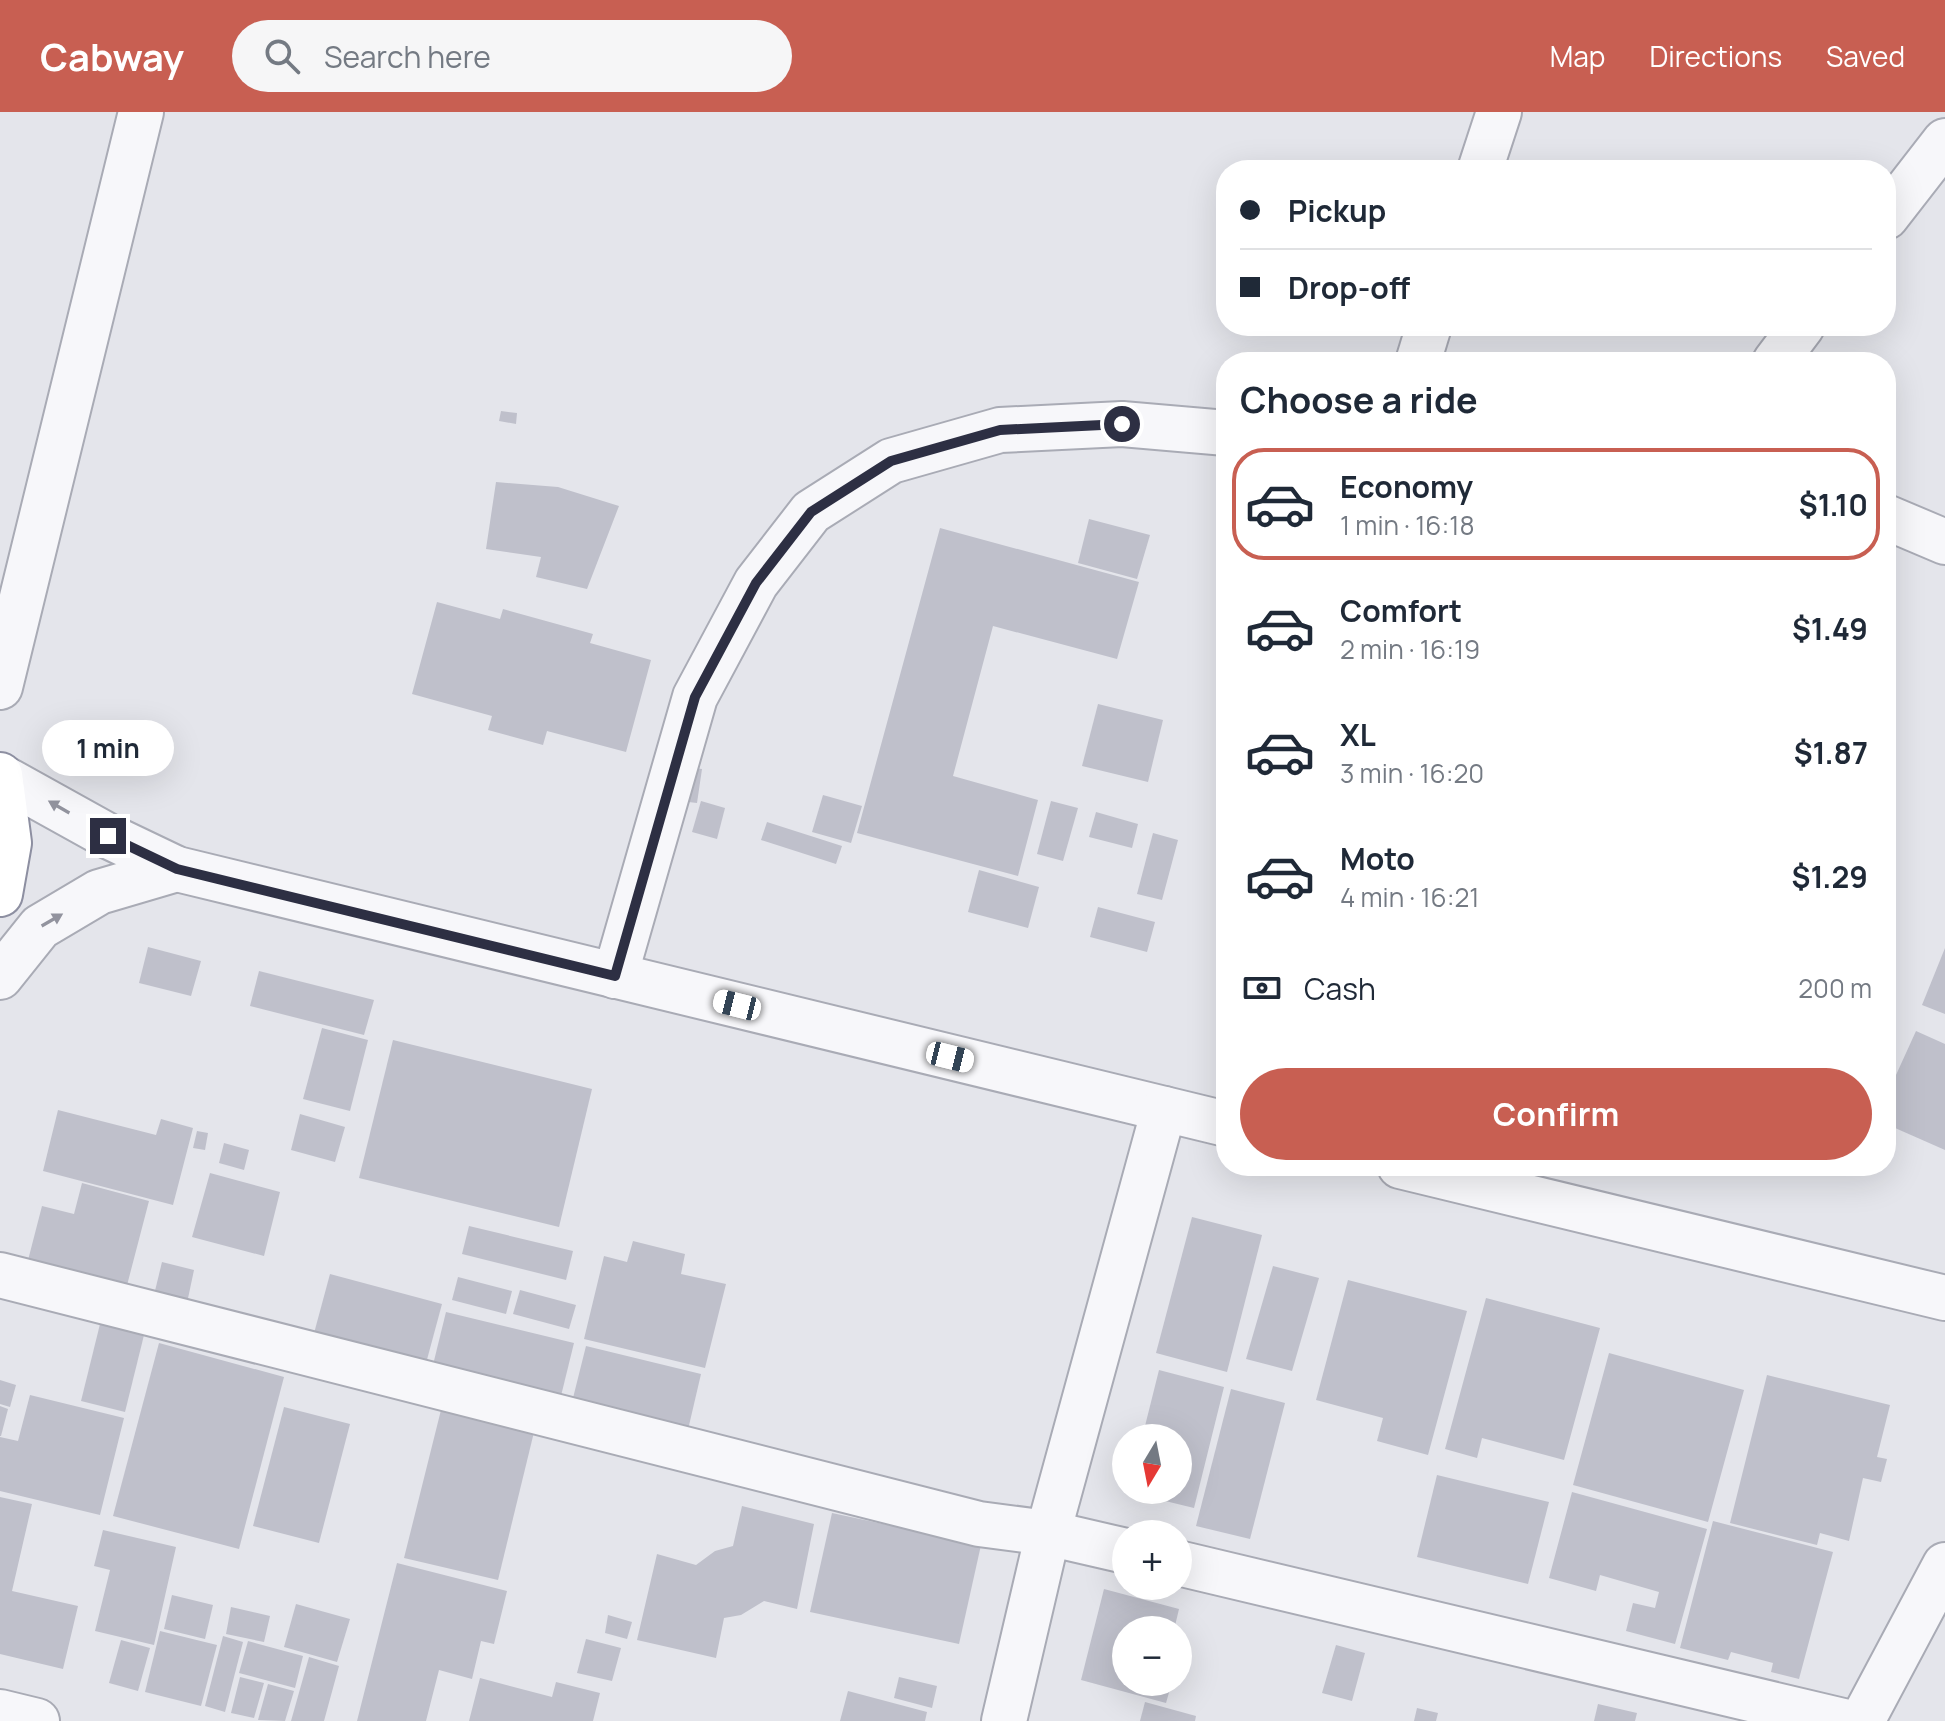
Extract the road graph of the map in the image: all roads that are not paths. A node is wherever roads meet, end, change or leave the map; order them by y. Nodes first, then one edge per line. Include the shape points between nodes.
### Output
1 (141, 112) edge
2 (1499, 112) edge
3 (1945, 141) edge
4 (1483, 160) edge
5 (1896, 204) edge
6 (1216, 432) edge
7 (1896, 521) edge
8 (1945, 542) edge
9 (0, 687) edge
10 (0, 775) edge
11 (177, 869) junction
12 (0, 894) edge
13 (615, 976) junction
14 (0, 977) edge
15 (1164, 1109) junction
16 (1216, 1122) edge
17 (1441, 1176) edge
18 (0, 1275) edge
19 (1945, 1298) edge
20 (1048, 1533) junction
21 (1112, 1548) edge
22 (1945, 1565) edge
23 (1192, 1566) edge
24 (0, 1712) edge
25 (37, 1721) edge
26 (1004, 1721) edge
27 (1843, 1721) edge
28 (1862, 1721) edge

1 - 9 street
2 - 4 street
3 - 5 street
6 - 13 street via 1122,424 1000,430 891,461 811,512 756,583 695,697
7 - 8 street
11 -> 10 street
10 - 12 highway via 9,843
11 - 13 street
14 -> 11 street via 40,927 99,892
13 - 15 street
15 - 16 street
15 - 20 street
17 - 19 street
18 - 20 street via 979,1524
20 - 21 street
20 - 26 street
22 - 28 street
23 - 27 street
24 - 25 street

